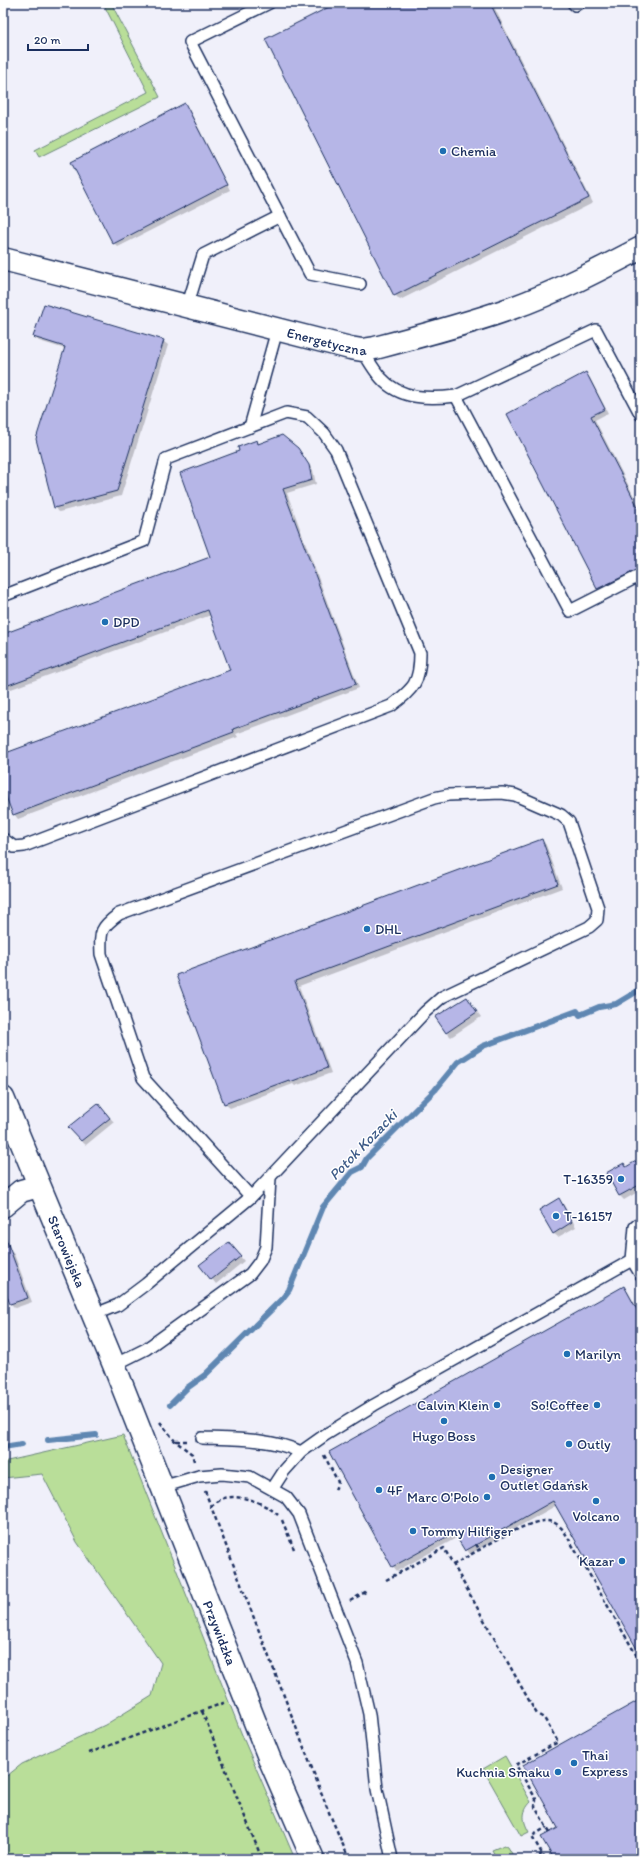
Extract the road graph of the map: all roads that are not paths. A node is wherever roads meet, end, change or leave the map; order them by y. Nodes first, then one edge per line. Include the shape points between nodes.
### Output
1 (268, 3) edge
2 (573, 3) edge
3 (579, 3) edge
4 (280, 216) junction
5 (641, 248) edge
6 (3, 259) edge
7 (360, 284) dead end
8 (187, 307) junction
9 (277, 330) junction
10 (362, 350) junction
11 (456, 396) junction
12 (641, 415) edge
13 (250, 427) junction
14 (641, 574) edge
15 (3, 596) edge
16 (3, 839) edge
17 (3, 1098) edge
18 (270, 1178) junction
19 (39, 1186) junction
20 (251, 1197) junction
21 (3, 1206) edge
22 (641, 1222) edge
23 (632, 1260) junction
24 (641, 1275) edge
25 (93, 1315) junction
26 (114, 1365) junction
27 (130, 1406) joint
28 (202, 1438) dead end
29 (301, 1452) junction
30 (162, 1487) junction
31 (273, 1488) junction
32 (313, 1859) edge
33 (392, 1859) edge

1 - 4 lane via 190,42
2 - 3 lane
4 - 7 lane via 310,274
4 - 8 lane via 203,254
5 - 10 street, Energetyczna via 568,285 513,308 454,328
6 - 8 street, Energetyczna
8 - 9 street, Energetyczna
9 - 10 street, Energetyczna
9 - 13 lane
10 - 11 lane via 382,379 400,391 419,398
11 - 12 lane via 596,330
11 - 14 lane via 570,612
13 - 15 lane via 166,459 144,541
13 - 16 lane via 286,413 307,416 336,450 420,653 420,671 412,689 391,706 24,846 14,847
17 - 19 street, Starowiejska
18 - 20 lane
18 - 20 lane via 425,1012 442,998 589,927 597,920 598,908 569,822 561,815 502,792 434,798 118,914 105,924 100,938 101,954 143,1078
18 - 26 lane via 266,1247 250,1274 146,1349
19 - 21 street via 21,1191
19 - 25 street, Starowiejska
20 - 25 lane via 194,1246 118,1305
22 - 23 lane via 635,1227
23 - 24 lane
23 - 29 lane via 374,1405
25 - 26 street, Starowiejska
26 - 27 street, Starowiejska
27 - 30 street, Przywidzka
28 - 29 lane via 286,1445
29 - 31 lane
30 - 31 lane via 199,1476 222,1474 250,1476
30 - 32 street, Przywidzka via 270,1760
31 - 33 lane via 286,1497 298,1514 357,1663 369,1714 377,1789

